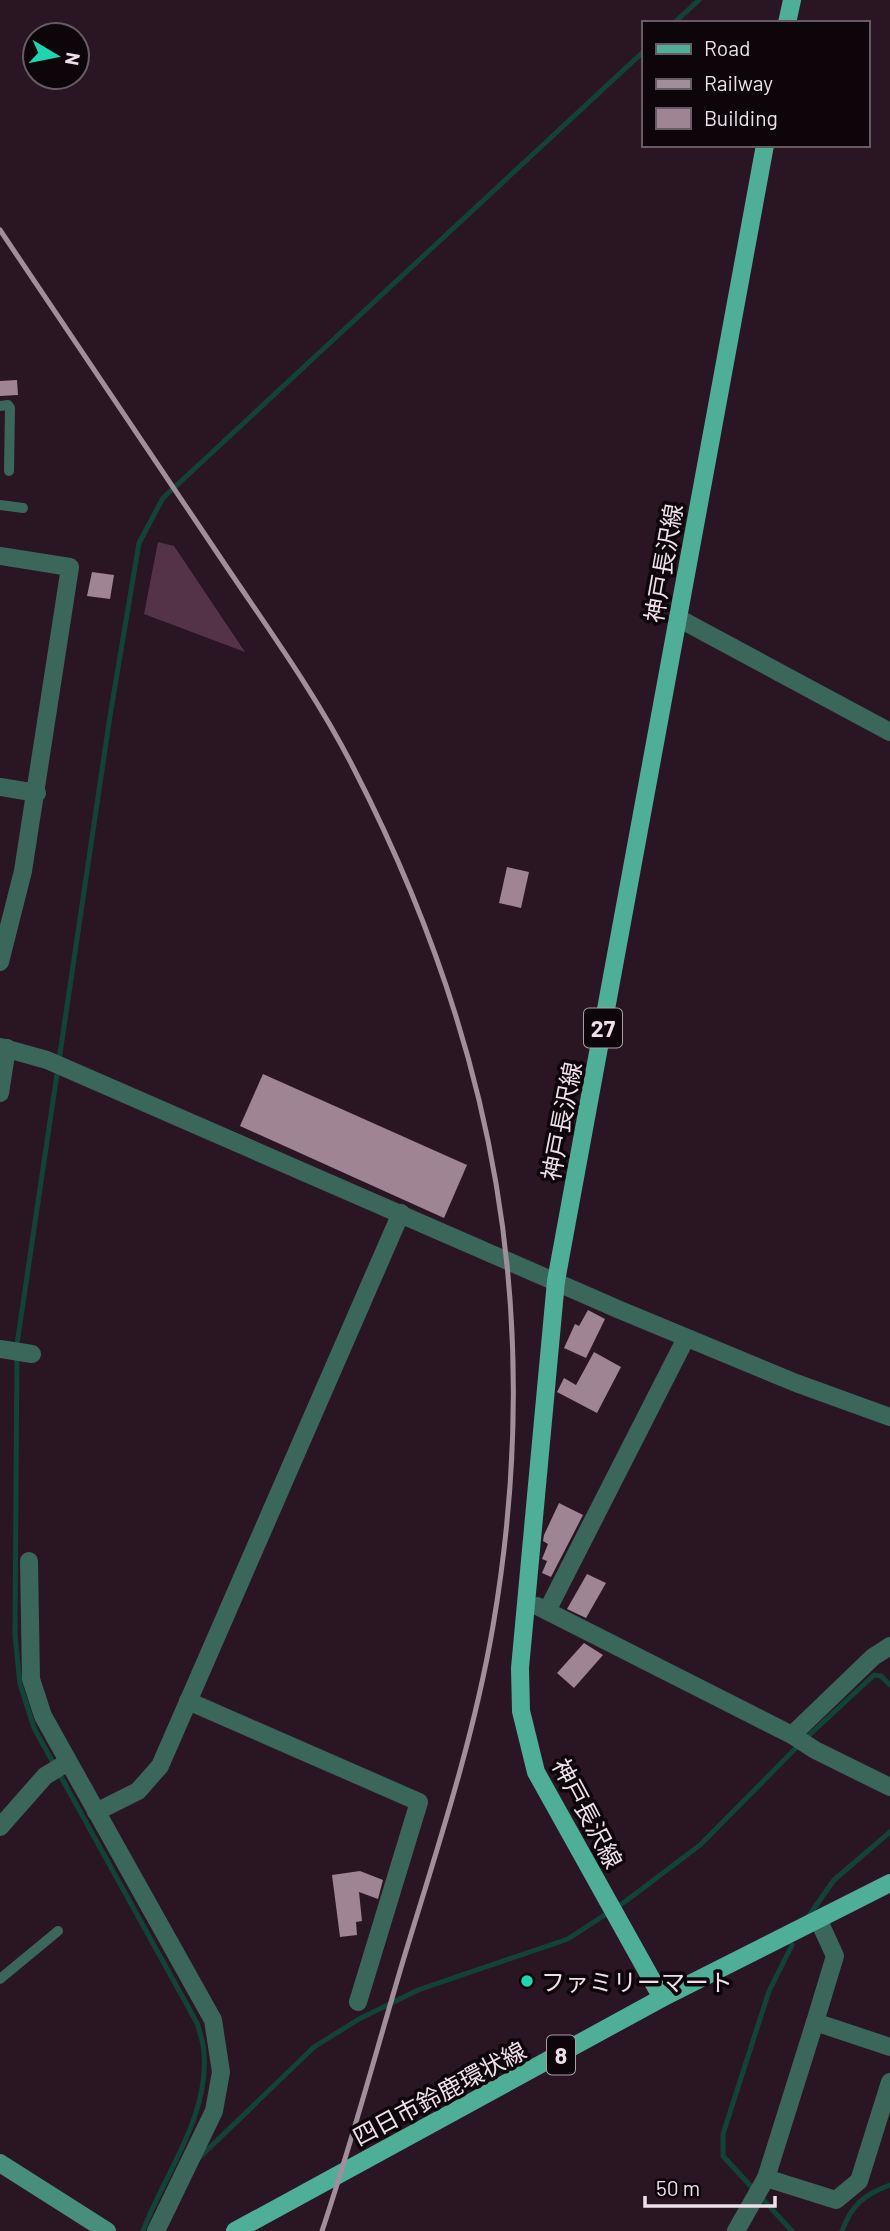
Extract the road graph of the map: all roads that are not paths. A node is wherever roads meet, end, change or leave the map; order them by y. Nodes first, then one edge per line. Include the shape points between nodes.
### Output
1 (792, 0) edge
2 (788, 21) edge
3 (765, 147) edge
4 (0, 407) edge
5 (9, 471) dead end
6 (0, 505) edge
7 (23, 508) dead end
8 (0, 556) edge
9 (678, 618) junction
10 (890, 732) edge
11 (0, 787) edge
12 (37, 793) junction
13 (0, 962) edge
14 (3, 1048) edge
15 (0, 1093) edge
16 (401, 1213) junction
17 (556, 1281) junction
18 (686, 1338) junction
19 (0, 1349) edge
20 (32, 1354) dead end
21 (890, 1417) edge
22 (29, 1561) dead end
23 (524, 1600) junction
24 (547, 1611) junction
25 (890, 1646) edge
26 (188, 1701) junction
27 (799, 1740) junction
28 (67, 1763) junction
29 (890, 1787) edge
30 (96, 1812) junction
31 (0, 1827) edge
32 (890, 1883) edge
33 (820, 1920) junction
34 (58, 1931) dead end
35 (0, 1979) edge
36 (662, 1998) junction
37 (358, 2002) dead end
38 (815, 2022) junction
39 (890, 2048) edge
40 (890, 2082) edge
41 (0, 2164) edge
42 (760, 2190) junction
43 (107, 2231) edge
44 (156, 2231) edge
45 (235, 2231) edge
46 (736, 2231) edge

1 - 2 main road
3 - 9 main road, 神戸長沢線 / 27
4 - 5 lane via 10,408
6 - 7 lane
8 - 12 street via 70,567
9 - 10 street
9 - 17 main road, 神戸長沢線 / 27
11 - 12 street
12 - 13 street
14 - 15 street
14 - 16 street via 47,1060
16 - 17 street
16 - 26 street
17 - 18 street
17 - 23 main road, 神戸長沢線 / 27
18 - 21 street
18 - 24 street
19 - 20 street
22 - 28 street via 31,1679 43,1716
23 - 24 street
23 - 36 main road, 神戸長沢線 / 27 via 521,1712 530,1753 552,1806
24 - 27 street
25 - 27 street via 873,1657
26 - 30 street via 160,1766 149,1780 138,1791
26 - 37 street via 419,1802
27 - 29 street
28 - 30 street
28 - 31 street via 45,1776
30 - 44 street via 213,2020 221,2072 214,2111
32 - 33 main road, 四日市鈴鹿環状線 / 8
33 - 36 main road, 四日市鈴鹿環状線 / 8
33 - 38 street via 835,1956
34 - 35 lane
36 - 45 main road, 四日市鈴鹿環状線 / 8
38 - 39 street
38 - 42 street
40 - 42 street via 859,2181 836,2200
41 - 43 street
42 - 46 street

